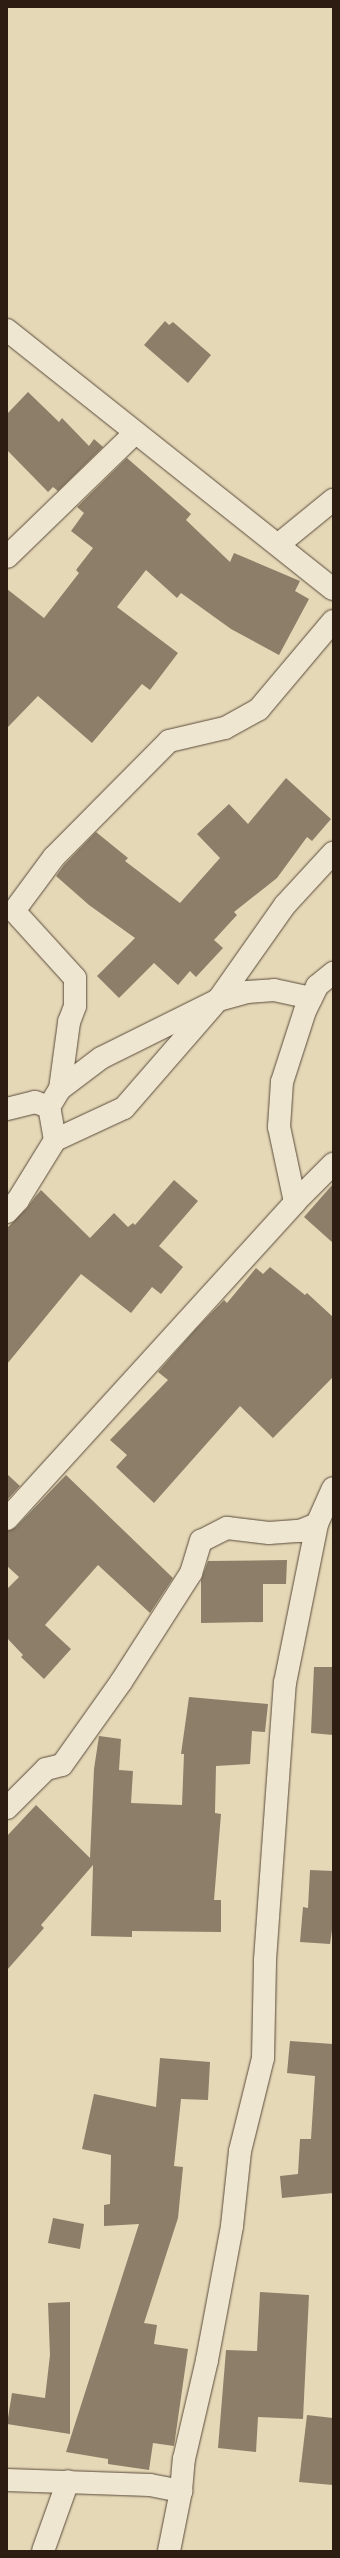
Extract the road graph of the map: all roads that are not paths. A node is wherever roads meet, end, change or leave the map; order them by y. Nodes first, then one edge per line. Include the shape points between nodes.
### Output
1 (7, 330) edge
2 (135, 432) junction
3 (333, 500) edge
4 (279, 544) junction
5 (7, 556) edge
6 (333, 589) edge
7 (333, 621) edge
8 (333, 852) edge
9 (333, 972) edge
10 (311, 998) junction
11 (218, 1000) junction
12 (60, 1089) junction
13 (49, 1108) junction
14 (7, 1109) edge
15 (55, 1140) junction
16 (333, 1164) edge
17 (295, 1202) junction
18 (7, 1212) edge
19 (333, 1488) edge
20 (7, 1519) edge
21 (317, 1524) junction
22 (7, 1808) edge
23 (7, 2480) edge
24 (68, 2481) junction
25 (181, 2491) junction
26 (43, 2551) edge
27 (169, 2551) edge

1 - 2 street
2 - 4 street
2 - 5 street
3 - 4 street
4 - 6 street
7 - 12 street via 259,710 225,728 169,741 54,857 14,912 75,978 75,1006 69,1022
8 - 11 street via 285,905
9 - 10 street via 317,986
10 - 11 street via 274,990 247,992
10 - 17 street via 282,1082 279,1127
11 - 12 street via 102,1058
11 - 15 street via 124,1108
12 - 13 street
13 - 14 street via 35,1102
13 - 15 street
15 - 18 street via 18,1200
16 - 17 street
17 - 20 street
19 - 21 street
21 - 22 street via 300,1531 269,1533 227,1528 201,1541 191,1573 121,1682 62,1766 46,1769
21 - 25 street via 285,1682 265,1960 263,2058 240,2151 232,2226 207,2360 184,2459
23 - 24 street
24 - 25 street via 150,2485
24 - 26 street
25 - 27 street

